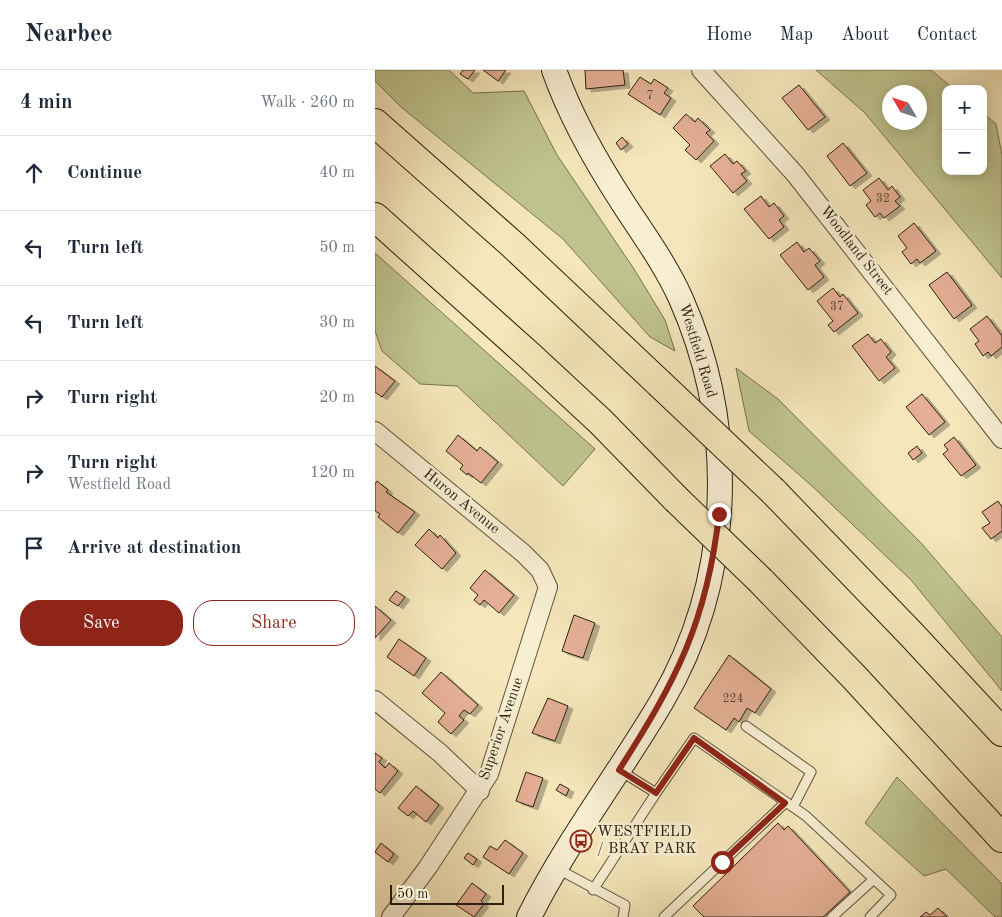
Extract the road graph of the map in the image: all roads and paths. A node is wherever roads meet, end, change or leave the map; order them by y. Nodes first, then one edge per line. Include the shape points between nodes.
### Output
1 (554, 70) edge
2 (701, 70) edge
3 (375, 123) edge
4 (375, 217) edge
5 (375, 431) edge
6 (1002, 439) edge
7 (544, 576) joint
8 (375, 700) edge
9 (746, 726) dead end
10 (1002, 732) edge
11 (619, 770) junction
12 (480, 791) junction
13 (656, 793) junction
14 (789, 805) junction
15 (1002, 838) edge
16 (555, 868) junction
17 (874, 879) junction
18 (593, 890) junction
19 (391, 917) edge
20 (529, 917) edge
21 (623, 917) edge
22 (664, 917) edge
23 (832, 917) edge
24 (870, 917) edge

1 - 11 main road, Westfield Road via 578,129 663,264 680,297 704,362 718,434 719,514 706,596 675,676
2 - 6 street, Woodland Street via 795,174
3 - 10 highway, bridge via 563,291 773,491
4 - 15 highway, bridge via 567,390 761,580
5 - 7 street, Huron Avenue via 518,549
7 - 12 street, Superior Avenue via 547,593 489,774
8 - 12 street via 440,753
9 - 14 lane via 811,772
11 - 13 lane
11 - 16 main road, Westfield Road
12 - 19 street, Superior Avenue
13 - 14 lane via 694,738
13 - 18 lane
14 - 17 lane via 806,816
14 - 22 lane
16 - 18 lane
16 - 20 main road, Westfield Road
17 - 23 lane
17 - 24 lane via 891,895
18 - 21 lane via 625,905

